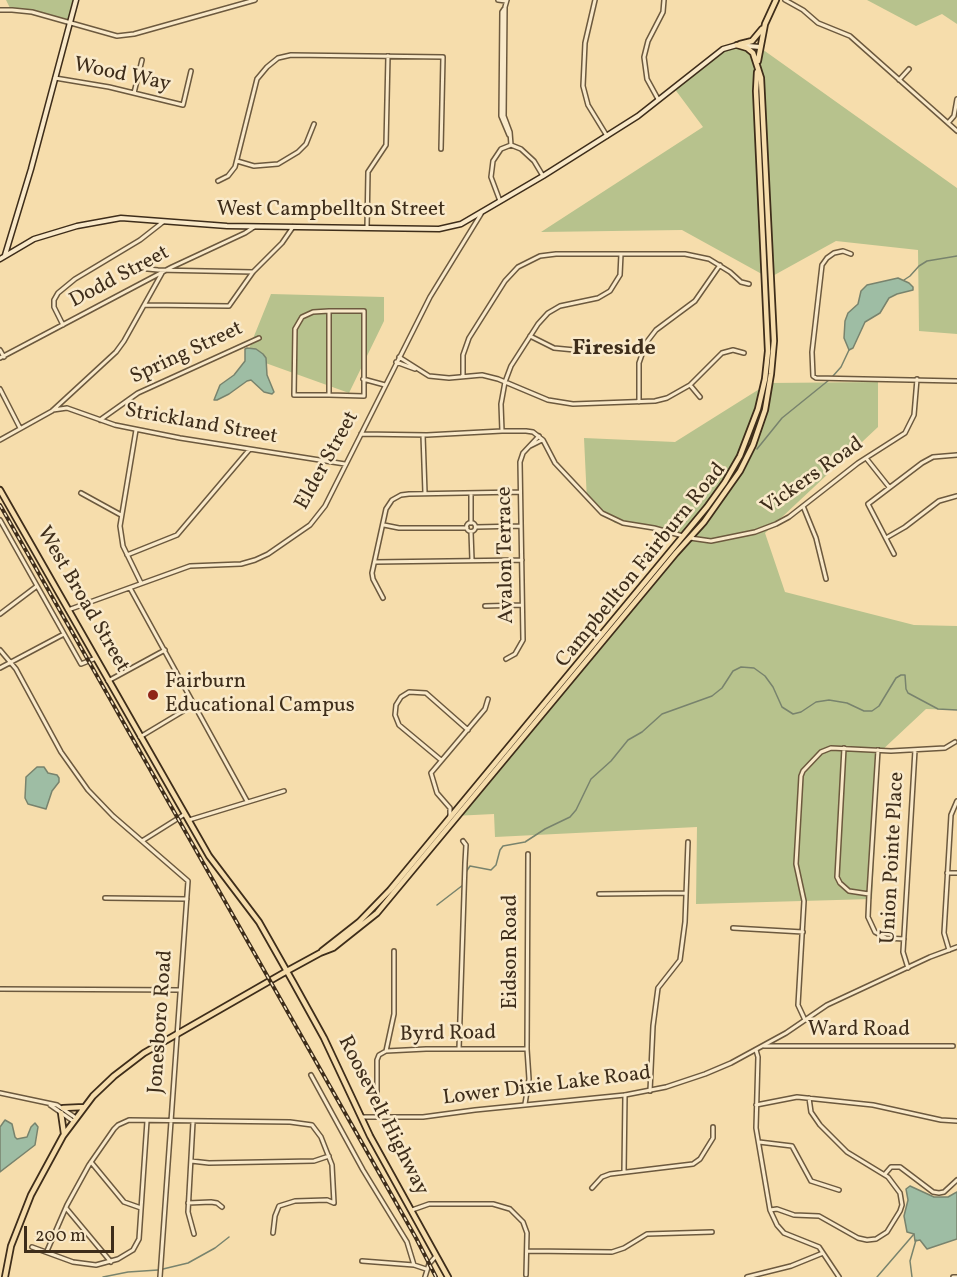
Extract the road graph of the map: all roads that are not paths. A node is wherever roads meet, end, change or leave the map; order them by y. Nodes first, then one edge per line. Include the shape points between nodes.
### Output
1 (76, 0) edge
2 (255, 0) edge
3 (498, 0) edge
4 (595, 0) edge
5 (664, 0) edge
6 (776, 0) edge
7 (785, 0) edge
8 (506, 1) edge
9 (0, 10) edge
10 (70, 24) junction
11 (765, 24) junction
12 (737, 45) junction
13 (760, 47) junction
14 (388, 56) junction
15 (142, 60) dead end
16 (909, 69) dead end
17 (758, 70) junction
18 (191, 71) dead end
19 (55, 78) junction
20 (900, 80) junction
21 (134, 93) junction
22 (957, 99) edge
23 (660, 100) junction
24 (948, 123) junction
25 (314, 124) dead end
26 (957, 131) edge
27 (608, 136) junction
28 (510, 145) junction
29 (441, 149) dead end
30 (237, 161) junction
31 (543, 176) junction
32 (218, 181) dead end
33 (501, 202) junction
34 (481, 214) junction
35 (162, 222) junction
36 (254, 226) junction
37 (293, 227) junction
38 (367, 228) junction
39 (621, 254) junction
40 (851, 254) dead end
41 (5, 255) junction
42 (0, 259) edge
43 (720, 265) junction
44 (127, 267) dead end
45 (167, 270) junction
46 (253, 272) junction
47 (162, 273) junction
48 (749, 284) dead end
49 (145, 304) junction
50 (329, 312) junction
51 (63, 325) junction
52 (530, 336) junction
53 (259, 338) dead end
54 (0, 350) edge
55 (585, 351) dead end
56 (744, 353) dead end
57 (2, 357) edge
58 (399, 357) junction
59 (396, 362) junction
60 (417, 370) junction
61 (463, 376) junction
62 (363, 378) junction
63 (917, 379) junction
64 (957, 381) edge
65 (505, 382) junction
66 (385, 385) junction
67 (690, 386) junction
68 (0, 389) edge
69 (329, 395) junction
70 (700, 397) dead end
71 (639, 402) junction
72 (53, 410) junction
73 (100, 420) junction
74 (20, 428) junction
75 (136, 430) junction
76 (502, 431) junction
77 (361, 434) junction
78 (423, 435) junction
79 (539, 436) junction
80 (0, 440) edge
81 (543, 440) junction
82 (530, 446) junction
83 (250, 449) junction
84 (957, 455) edge
85 (866, 458) junction
86 (346, 464) junction
87 (889, 487) junction
88 (0, 490) edge
89 (520, 492) junction
90 (81, 493) dead end
91 (471, 493) junction
92 (424, 494) junction
93 (957, 496) edge
94 (803, 506) junction
95 (121, 515) junction
96 (0, 520) edge
97 (471, 523) junction
98 (384, 525) junction
99 (521, 526) junction
100 (476, 527) junction
101 (467, 528) junction
102 (471, 532) junction
103 (682, 536) junction
104 (688, 538) junction
105 (886, 538) junction
106 (894, 554) dead end
107 (127, 555) junction
108 (522, 560) junction
109 (472, 561) junction
110 (375, 562) junction
111 (826, 579) dead end
112 (141, 584) junction
113 (37, 586) junction
114 (130, 588) junction
115 (382, 598) dead end
116 (523, 605) junction
117 (485, 606) dead end
118 (68, 610) junction
119 (0, 614) edge
120 (64, 634) junction
121 (0, 650) edge
122 (165, 650) junction
123 (96, 658) junction
124 (506, 659) dead end
125 (11, 662) junction
126 (0, 668) edge
127 (108, 681) junction
128 (488, 699) dead end
129 (195, 704) junction
130 (468, 729) junction
131 (140, 737) junction
132 (956, 742) dead end
133 (844, 748) junction
134 (878, 750) junction
135 (915, 750) junction
136 (441, 760) junction
137 (284, 791) dead end
138 (247, 801) junction
139 (957, 801) edge
140 (462, 802) junction
141 (448, 805) junction
142 (185, 814) junction
143 (449, 818) junction
144 (189, 820) junction
145 (142, 841) junction
146 (463, 841) dead end
147 (688, 842) dead end
148 (528, 854) dead end
149 (947, 873) junction
150 (957, 873) edge
151 (686, 893) junction
152 (599, 894) dead end
153 (869, 894) junction
154 (105, 898) dead end
155 (187, 899) junction
156 (733, 928) dead end
157 (803, 932) junction
158 (904, 939) junction
159 (957, 947) edge
160 (949, 950) junction
161 (394, 951) dead end
162 (320, 953) junction
163 (908, 968) junction
164 (287, 971) junction
165 (0, 988) edge
166 (180, 990) junction
167 (805, 1020) junction
168 (176, 1035) junction
169 (764, 1046) junction
170 (953, 1046) dead end
171 (459, 1049) junction
172 (527, 1049) junction
173 (756, 1050) junction
174 (386, 1051) junction
175 (310, 1075) dead end
176 (650, 1091) junction
177 (0, 1093) edge
178 (625, 1095) junction
179 (809, 1098) junction
180 (525, 1104) junction
181 (756, 1105) junction
182 (84, 1107) junction
183 (62, 1111) junction
184 (360, 1117) junction
185 (377, 1118) junction
186 (74, 1119) junction
187 (147, 1121) junction
188 (957, 1121) edge
189 (170, 1122) junction
190 (193, 1122) junction
191 (714, 1127) dead end
192 (64, 1134) junction
193 (759, 1142) junction
194 (329, 1156) junction
195 (191, 1161) junction
196 (91, 1162) junction
197 (624, 1172) junction
198 (885, 1174) junction
199 (957, 1180) edge
200 (592, 1188) dead end
201 (839, 1190) dead end
202 (188, 1203) junction
203 (222, 1207) dead end
204 (141, 1208) junction
205 (66, 1209) junction
206 (412, 1210) junction
207 (770, 1210) junction
208 (712, 1232) dead end
209 (273, 1233) dead end
210 (194, 1234) dead end
211 (32, 1247) dead end
212 (47, 1251) junction
213 (528, 1251) junction
214 (823, 1253) junction
215 (436, 1256) junction
216 (362, 1261) dead end
217 (111, 1262) junction
218 (414, 1265) junction
219 (426, 1269) junction
220 (526, 1275) dead end
221 (5, 1277) edge
222 (160, 1277) edge
223 (425, 1277) edge
224 (448, 1277) edge
225 (747, 1277) edge
226 (839, 1277) edge

1 - 10 main road
2 - 10 street via 127,35
3 - 8 street
4 - 27 street via 585,44 583,86 588,105
5 - 23 street via 645,57 647,79
6 - 11 main road, Campbellton Fairburn Road
7 - 20 street via 819,23 850,36
8 - 28 street via 504,116
9 - 10 street via 20,10
10 - 19 main road
11 - 12 main road via 755,39
11 - 13 main road, Campbellton Fairburn Road
12 - 13 main road
12 - 17 main road via 753,53
12 - 23 main road, West Campbellton Street via 716,54
13 - 17 main road, Campbellton Fairburn Road
14 - 29 street via 443,57
14 - 30 street via 278,58 257,79
14 - 38 street via 386,145 368,172
15 - 21 street
16 - 20 street
17 - 103 main road, Campbellton Fairburn Road via 768,341 765,379 740,456 719,491
17 - 104 main road, Campbellton Fairburn Road via 774,330 770,384 762,421 746,460 728,491
18 - 21 street, Wood Way via 183,105
19 - 21 street, Wood Way
19 - 41 main road
20 - 24 street
22 - 24 street via 954,116
23 - 27 main road, West Campbellton Street
24 - 26 street
25 - 30 street via 306,144 278,164 254,166
27 - 31 main road, West Campbellton Street
28 - 31 street via 526,152
28 - 33 street via 497,153 491,169 492,185
30 - 32 street via 228,176
31 - 33 main road, West Campbellton Street
33 - 34 main road, West Campbellton Street
34 - 38 main road, West Campbellton Street via 439,229
34 - 58 street, Elder Street via 429,297
35 - 36 main road, West Campbellton Street
35 - 41 main road, West Campbellton Street via 121,218 77,226 35,239
35 - 51 street via 58,293 54,307
36 - 37 main road, West Campbellton Street
36 - 45 street, Dodd Street
37 - 38 main road, West Campbellton Street
37 - 46 street
39 - 43 street via 685,254
39 - 52 street via 620,275 610,291 554,309
39 - 61 street via 548,254 518,267 469,338 463,355
40 - 63 street via 834,253 822,265 812,352 814,378
41 - 42 main road, West Campbellton Street
43 - 48 street
43 - 71 street via 695,301 656,330 646,343 639,363
44 - 45 street
45 - 46 street
45 - 47 street, Dodd Street
46 - 49 street via 229,306
47 - 49 street
47 - 51 street, Dodd Street
49 - 72 street via 121,347
50 - 62 street via 364,311
50 - 69 street
50 - 69 street via 302,317 295,329 294,395
51 - 57 street, Dodd Street
52 - 55 street via 554,348
52 - 65 street
53 - 73 street, Spring Street via 138,393
54 - 57 street
56 - 67 street via 733,350 718,356
58 - 59 street, Elder Street
58 - 60 street
59 - 60 street
59 - 66 street, Elder Street
60 - 61 street via 440,378
61 - 65 street via 482,375
62 - 66 street
62 - 69 street via 364,396
63 - 64 street
63 - 85 street, Vickers Road via 914,416 908,430
65 - 71 street via 562,404
65 - 76 street
66 - 77 street, Elder Street
67 - 70 street
67 - 71 street via 667,398
68 - 74 street
72 - 73 street, Strickland Street via 67,408
72 - 74 street
73 - 75 street, Strickland Street
74 - 80 street
75 - 83 street, Strickland Street
75 - 95 street
76 - 78 street
76 - 79 street via 526,431
77 - 78 street
77 - 86 street, Elder Street
78 - 92 street
79 - 81 street, Vickers Road
79 - 82 street, Avalon Terrace
81 - 82 street
81 - 103 street, Vickers Road via 555,463 602,513 623,523
82 - 89 street, Avalon Terrace via 520,462
83 - 86 street, Strickland Street
83 - 107 street via 177,535
84 - 87 street via 928,460
85 - 87 street
85 - 94 street, Vickers Road
86 - 112 street, Elder Street via 318,516 268,554 241,564 190,566
87 - 105 street via 868,504
88 - 118 main road, West Broad Street
89 - 91 street
89 - 99 street, Avalon Terrace
90 - 95 street
91 - 92 street
91 - 97 street
92 - 98 street via 401,495 392,500
93 - 105 street via 939,501
94 - 104 street, Vickers Road via 763,529 711,541
94 - 111 street
95 - 107 street via 120,536
96 - 113 street
97 - 100 street
97 - 101 street
98 - 101 street
98 - 110 street
99 - 100 street
99 - 108 street, Avalon Terrace
100 - 102 street
101 - 102 street
102 - 109 street
103 - 104 street, Vickers Road
103 - 140 main road, Campbellton Fairburn Road
104 - 162 main road, Campbellton Fairburn Road via 386,904 342,942
105 - 106 street
107 - 112 street
108 - 109 street
108 - 116 street, Avalon Terrace
109 - 110 street
110 - 115 street via 373,579
112 - 114 street, Elder Street
113 - 119 street
113 - 120 street
114 - 118 street, Elder Street
114 - 122 street
116 - 117 street
116 - 124 street, Avalon Terrace via 523,640 515,654
118 - 123 main road, West Broad Street
120 - 123 street via 81,664
120 - 125 street
121 - 125 street
122 - 127 street
122 - 129 street
123 - 127 main road, West Broad Street
125 - 126 street
125 - 145 street via 76,775
127 - 131 main road, West Broad Street
128 - 130 street via 486,709
129 - 131 street
129 - 138 street
130 - 136 street
130 - 136 street via 426,693 409,692 401,697 395,715 399,725
131 - 142 main road, West Broad Street
132 - 135 street via 945,748
133 - 134 street
133 - 153 street via 837,877 849,891
133 - 157 street via 821,752 801,777 796,864 804,901
134 - 135 street
134 - 153 street
135 - 158 street, Union Pointe Place
136 - 141 street via 431,773 437,793
137 - 138 street
138 - 144 street
139 - 149 street via 951,814
140 - 141 street
140 - 143 main road, Campbellton Fairburn Road
141 - 143 street
142 - 144 main road, West Broad Street
142 - 145 street
143 - 162 main road, Campbellton Fairburn Road via 375,907
144 - 164 main road, West Broad Street via 222,875 259,922
145 - 155 street, Jonesboro Road via 188,881
146 - 171 street via 466,845
147 - 151 street
148 - 172 street, Eidson Road
149 - 150 street
149 - 160 street via 944,933
151 - 152 street
151 - 176 street via 680,960 660,983 656,995
153 - 158 street via 868,917 875,932 886,938
154 - 155 street
155 - 166 street, Jonesboro Road
156 - 157 street
157 - 167 street via 798,1005
158 - 163 street, Union Pointe Place
159 - 160 street, Lower Dixie Lake Road
160 - 163 street, Lower Dixie Lake Road
161 - 174 street via 394,1014
162 - 164 main road, Campbellton Fairburn Road
163 - 167 street, Lower Dixie Lake Road via 827,1005
164 - 168 main road, Campbellton Fairburn Road
164 - 184 main road, Roosevelt Highway via 324,1038
165 - 166 street
166 - 168 street, Jonesboro Road
167 - 169 street, Lower Dixie Lake Road
168 - 182 main road, Campbellton Fairburn Road via 125,1067
168 - 189 street, Jonesboro Road
169 - 170 street, Ward Road
169 - 173 street, Lower Dixie Lake Road
171 - 172 street, Byrd Road
171 - 174 street, Byrd Road
172 - 180 street, Byrd Road
173 - 176 street, Lower Dixie Lake Road via 710,1072
173 - 181 street
174 - 185 street, Byrd Road via 377,1059
175 - 218 street via 407,1242
176 - 178 street, Lower Dixie Lake Road
177 - 183 street via 46,1102
178 - 180 street, Lower Dixie Lake Road
178 - 197 street
179 - 181 street via 790,1097
179 - 188 street
179 - 198 street via 820,1125 847,1152
180 - 185 street, Lower Dixie Lake Road via 423,1117
181 - 193 street
182 - 183 main road
182 - 186 main road, Campbellton Fairburn Road
183 - 186 street
183 - 192 main road
184 - 185 street, Lower Dixie Lake Road
184 - 206 main road, Roosevelt Highway
186 - 192 main road, Campbellton Fairburn Road
187 - 189 street
187 - 196 street via 129,1120 117,1125
187 - 204 street
189 - 190 street
189 - 222 street, Jonesboro Road
190 - 194 street via 312,1125
190 - 195 street
191 - 197 street via 713,1138 693,1164
192 - 221 main road, Campbellton Fairburn Road via 23,1211
193 - 201 street via 792,1146 812,1180
193 - 207 street
194 - 195 street via 314,1161
194 - 209 street via 334,1203 295,1201 279,1206
195 - 202 street
196 - 204 street via 124,1202
196 - 205 street
197 - 200 street via 602,1177
198 - 199 street via 891,1167 900,1167 939,1193
198 - 207 street via 900,1193 902,1205 890,1229 876,1239 858,1238 819,1216
202 - 203 street via 211,1202
202 - 210 street
204 - 217 street via 136,1246
205 - 212 street
205 - 217 street
206 - 213 street via 429,1203 502,1205 523,1222
206 - 215 main road, Roosevelt Highway
207 - 214 street via 784,1233 814,1244
208 - 213 street via 647,1234 612,1251
211 - 212 street
212 - 217 street via 73,1262
213 - 220 street
214 - 225 street
214 - 226 street
215 - 219 street
215 - 224 main road, Roosevelt Highway
216 - 218 street
218 - 219 street
219 - 223 street

